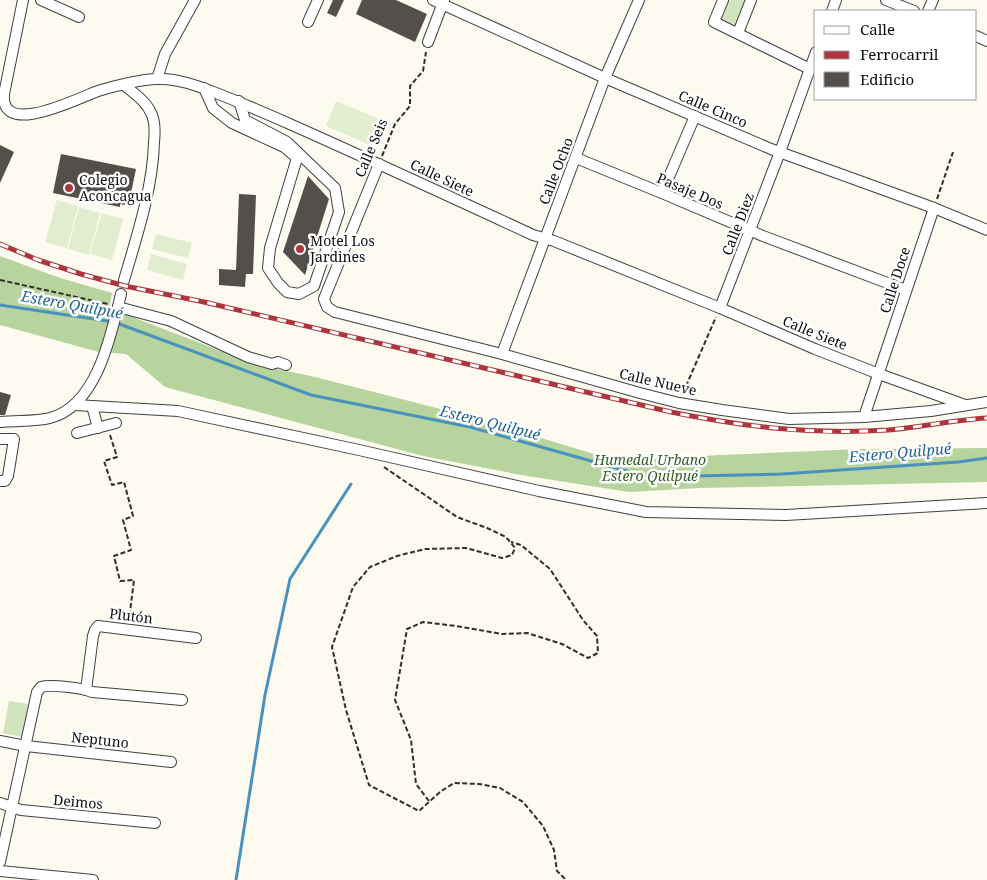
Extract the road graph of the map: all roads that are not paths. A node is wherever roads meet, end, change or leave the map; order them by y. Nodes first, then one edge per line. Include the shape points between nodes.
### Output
1 (23, 0) edge
2 (41, 0) edge
3 (195, 0) edge
4 (318, 0) edge
5 (640, 0) edge
6 (723, 0) edge
7 (751, 0) edge
8 (886, 0) edge
9 (440, 1) edge
10 (911, 10) edge
11 (79, 17) dead end
12 (308, 22) dead end
13 (738, 33) junction
14 (428, 42) road end
15 (814, 57) edge
16 (810, 68) junction
17 (605, 78) junction
18 (157, 79) junction
19 (124, 85) junction
20 (204, 88) junction
21 (239, 101) junction
22 (695, 116) junction
23 (780, 152) junction
24 (576, 158) junction
25 (379, 164) junction
26 (662, 193) junction
27 (934, 208) junction
28 (987, 230) edge
29 (750, 231) junction
30 (545, 238) junction
31 (124, 280) dead end
32 (906, 290) junction
33 (121, 294) dead end
34 (118, 307) junction
35 (720, 308) junction
36 (330, 310) joint
37 (502, 354) junction
38 (286, 365) dead end
39 (879, 374) junction
40 (987, 402) edge
41 (74, 405) junction
42 (965, 405) junction
43 (92, 406) junction
44 (864, 417) junction
45 (0, 422) edge
46 (77, 433) dead end
47 (0, 439) edge
48 (0, 481) edge
49 (987, 503) edge
50 (196, 638) dead end
51 (86, 690) junction
52 (182, 700) dead end
53 (0, 741) edge
54 (26, 746) junction
55 (170, 762) dead end
56 (0, 803) edge
57 (12, 807) junction
58 (155, 823) dead end
59 (0, 862) edge
60 (0, 871) edge
61 (93, 880) edge

1 - 19 street, Calle Siete via 4,94 5,108 32,115
2 - 11 street
3 - 18 street via 165,54
4 - 12 street
5 - 17 street, Calle Ocho
6 - 13 street via 714,22
7 - 13 street
8 - 10 street
9 - 14 street
9 - 17 street, Calle Cinco
13 - 16 street
15 - 16 street, Calle Diez
16 - 23 street, Calle Diez
17 - 22 street, Calle Cinco
17 - 24 street, Calle Ocho
18 - 19 street, Calle Siete
18 - 20 street, Calle Siete
19 - 31 street via 145,103 153,116 155,133 153,168
20 - 21 street, Calle Siete
20 - 21 street via 213,108 225,118 284,147 297,158 270,248 268,268 287,292 299,294 314,286 339,212 335,188 287,142 245,120
21 - 25 street, Calle Siete
22 - 23 street, Calle Cinco
22 - 26 street
23 - 27 street, Calle Cinco
23 - 29 street, Calle Diez
24 - 26 street, Pasaje Dos
24 - 30 street, Calle Ocho
25 - 30 street, Calle Siete
25 - 36 street, Calle Seis via 324,299
26 - 29 street, Pasaje Dos
27 - 28 street, Calle Cinco
27 - 32 street, Calle Doce
29 - 32 street, Pasaje Dos
29 - 35 street, Calle Diez
30 - 35 street, Calle Siete
30 - 37 street, Calle Ocho
32 - 39 street, Calle Doce
33 - 34 street
34 - 38 street via 171,321 248,357
34 - 41 street via 103,360
35 - 39 street, Calle Siete
36 - 37 street, Calle Nueve
37 - 44 street, Calle Nueve via 640,393 722,410 789,419
39 - 42 street, Calle Siete
39 - 44 street, Calle Doce
40 - 42 street, Calle Nueve
41 - 43 street
41 - 45 street via 50,418
42 - 44 street, Calle Nueve
43 - 46 street via 107,425
43 - 49 street via 178,411 646,512 786,515
47 - 48 street via 14,439 8,476 5,481
50 - 51 street, Plutón via 98,626 93,636
51 - 52 street
51 - 54 street via 41,687 37,692
53 - 54 street, Neptuno
54 - 55 street, Neptuno
54 - 57 street
56 - 57 street, Deimos
57 - 58 street, Deimos
57 - 59 street
60 - 61 street

